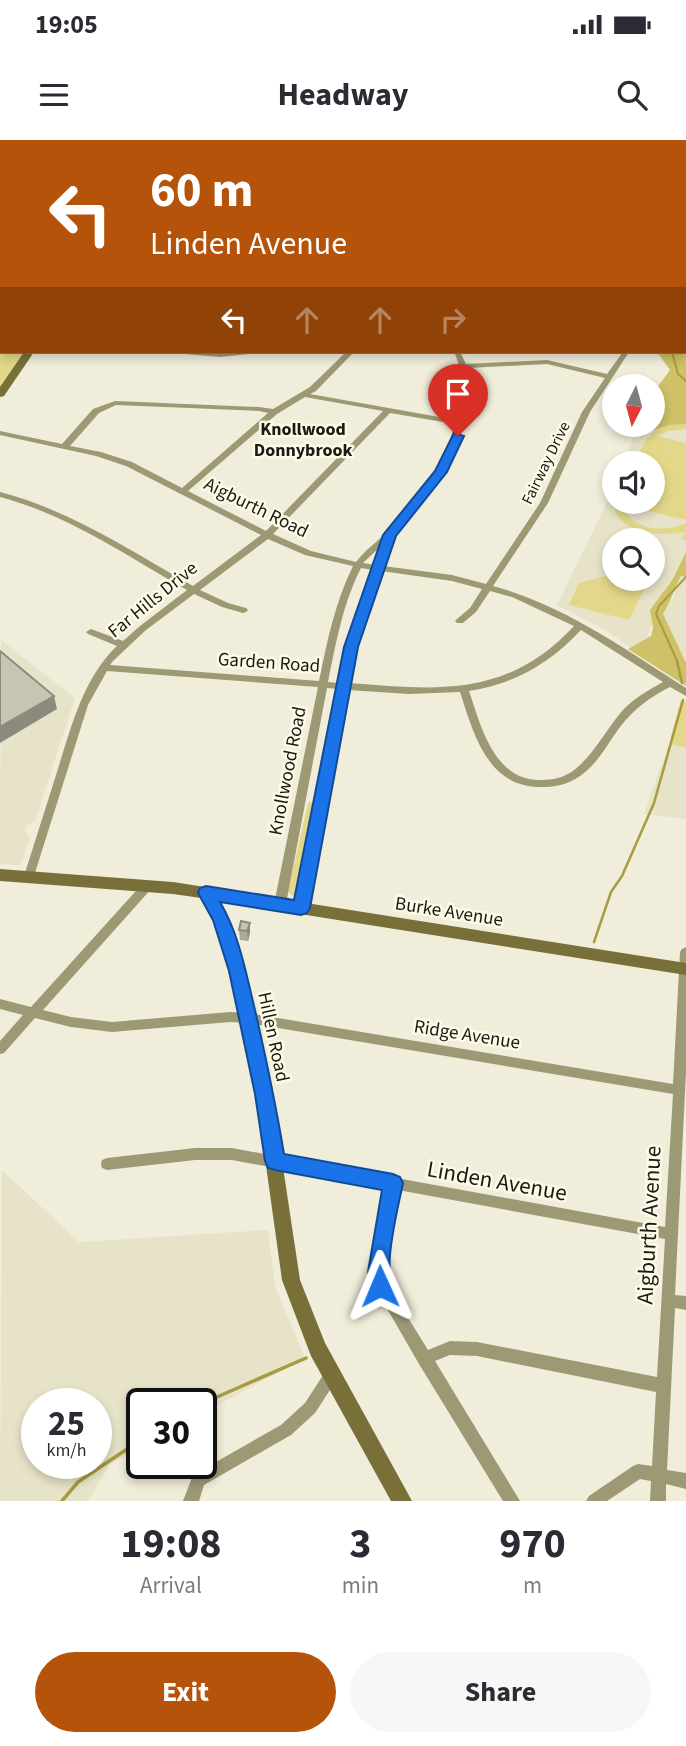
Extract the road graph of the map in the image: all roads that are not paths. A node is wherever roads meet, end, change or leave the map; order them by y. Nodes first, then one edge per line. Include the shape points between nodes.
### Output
1 (28, 354) edge
2 (208, 354) edge
3 (230, 354) edge
4 (348, 354) edge
5 (458, 354) edge
6 (625, 354) edge
7 (465, 366) junction
8 (612, 374) edge
9 (602, 375) edge
10 (602, 389) edge
11 (0, 394) edge
12 (305, 395) junction
13 (388, 410) junction
14 (274, 412) junction
15 (461, 422) junction
16 (0, 433) edge
17 (64, 447) junction
18 (183, 491) junction
19 (0, 494) edge
20 (267, 535) junction
21 (389, 535) junction
22 (358, 565) junction
23 (377, 567) junction
24 (488, 587) junction
25 (193, 590) junction
26 (243, 610) dead end
27 (460, 621) dead end
28 (580, 625) junction
29 (91, 632) dead end
30 (123, 645) junction
31 (103, 668) junction
32 (669, 683) junction
33 (323, 684) junction
34 (343, 686) junction
35 (464, 688) junction
36 (686, 693) edge
37 (0, 874) edge
38 (29, 877) junction
39 (148, 885) junction
40 (206, 893) junction
41 (280, 904) junction
42 (301, 908) junction
43 (686, 952) edge
44 (686, 969) edge
45 (0, 1004) edge
46 (35, 1013) junction
47 (248, 1018) junction
48 (0, 1049) edge
49 (679, 1090) junction
50 (681, 1149) edge
51 (275, 1161) junction
52 (107, 1164) dead end
53 (393, 1183) junction
54 (671, 1234) junction
55 (668, 1300) junction
56 (686, 1303) edge
57 (424, 1359) junction
58 (332, 1374) junction
59 (664, 1385) junction
60 (659, 1476) junction
61 (686, 1482) edge
62 (191, 1501) edge
63 (402, 1501) edge
64 (513, 1501) edge
65 (594, 1501) edge
66 (658, 1501) edge

1 - 11 street
2 - 3 street
4 - 12 street
5 - 7 street
6 - 8 street, Fairway Drive
7 - 9 street via 547,362
7 - 15 street, Knollwood Road
10 - 24 street, Fairway Drive via 586,412 544,503
12 - 13 street
12 - 14 street
13 - 15 street
13 - 20 street, Far Hills Drive
14 - 17 street via 115,403 96,411
14 - 18 street
15 - 21 street, Knollwood Road via 441,472
16 - 17 street, Aigburth Road
17 - 18 street, Aigburth Road via 130,464
18 - 20 street, Aigburth Road
19 - 25 street via 38,505
20 - 22 street, Aigburth Road via 308,553
20 - 25 street, Far Hills Drive
21 - 22 street, Knollwood Road
21 - 23 street, Knollwood Road
22 - 23 street, Aigburth Road
22 - 33 street, Knollwood Road
23 - 24 street, Aigburth Road
23 - 34 street, Knollwood Road via 354,634
24 - 27 street, Fairway Drive
24 - 28 street, Aigburth Road
25 - 26 street
25 - 30 street, Far Hills Drive
28 - 32 street, Aigburth Road
28 - 35 street, Garden Road via 537,665 505,679
29 - 30 street
30 - 31 street, Far Hills Drive
31 - 33 street, Garden Road
31 - 38 street, Far Hills Drive via 82,705
32 - 35 street via 627,712 579,774 549,785 507,776 492,761
32 - 36 street, Aigburth Road
33 - 34 street, Garden Road
33 - 41 street, Knollwood Road
34 - 35 street, Garden Road via 424,691
34 - 42 street, Knollwood Road
37 - 38 street
38 - 39 street
39 - 40 street
39 - 46 street
40 - 41 street, Burke Avenue
40 - 47 street, Hillen Road via 228,936
41 - 42 street, Burke Avenue
42 - 44 street, Burke Avenue
43 - 44 street, Aigburth Avenue
44 - 49 street, Aigburth Avenue
45 - 46 street, Ridge Avenue
46 - 47 street, Ridge Avenue via 112,1027
46 - 48 street
47 - 49 street, Ridge Avenue
47 - 51 street, Hillen Road
49 - 50 street, Aigburth Avenue
50 - 54 street, Aigburth Avenue
51 - 52 street, Linden Avenue via 215,1154
51 - 53 street, Linden Avenue
51 - 58 street, Hillen Road via 291,1280
53 - 54 street, Linden Avenue
53 - 57 street via 379,1280
54 - 55 street, Aigburth Avenue
55 - 56 street
55 - 59 street, Aigburth Avenue
57 - 59 street via 443,1349 468,1348
57 - 64 street
58 - 62 street via 310,1408 286,1430 198,1480
58 - 63 street, Hillen Road
59 - 60 street, Aigburth Avenue
60 - 61 street
60 - 65 street via 638,1471
60 - 66 street, Aigburth Avenue

